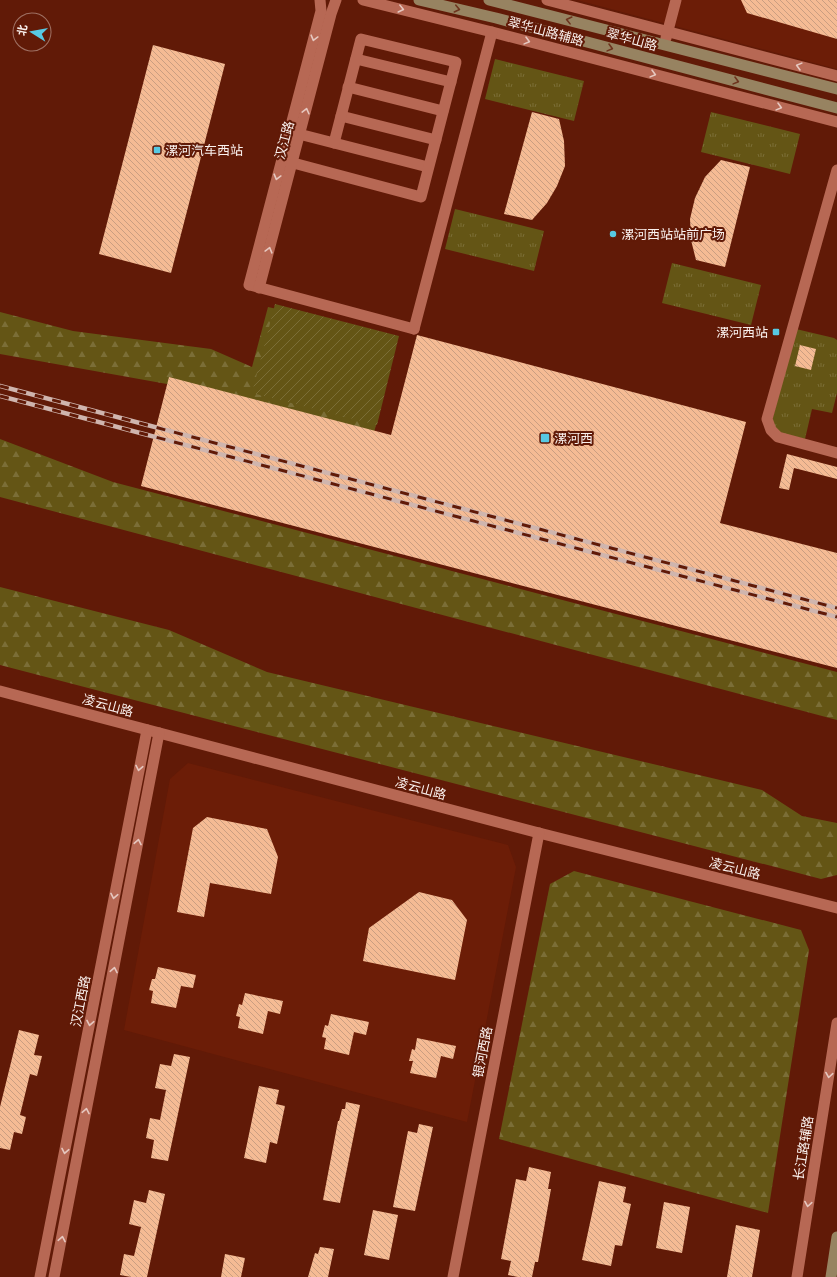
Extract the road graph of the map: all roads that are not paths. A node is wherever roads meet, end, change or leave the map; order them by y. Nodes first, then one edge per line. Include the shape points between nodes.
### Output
1 (320, 0) edge
2 (336, 0) edge
3 (363, 0) edge
4 (419, 0) edge
5 (489, 0) edge
6 (546, 0) edge
7 (676, 0) edge
8 (492, 32) junction
9 (668, 32) junction
10 (664, 44) junction
11 (356, 59) junction
12 (837, 76) edge
13 (451, 82) junction
14 (348, 87) junction
15 (837, 89) edge
16 (837, 108) edge
17 (443, 110) junction
18 (341, 116) junction
19 (837, 122) edge
20 (294, 133) junction
21 (436, 140) junction
22 (334, 143) junction
23 (287, 161) junction
24 (428, 168) junction
25 (837, 170) edge
26 (835, 184) edge
27 (837, 453) edge
28 (0, 691) edge
29 (147, 730) junction
30 (160, 733) junction
31 (539, 833) junction
32 (837, 908) edge
33 (837, 1023) edge
34 (837, 1237) edge
35 (40, 1277) edge
36 (54, 1277) edge
37 (453, 1277) edge
38 (796, 1277) edge
39 (831, 1277) edge

1 -> 20 street, 汉江路 via 321,11
20 -> 2 street, 汉江路
3 -> 8 street, 翠华山路辅路
4 -> 16 main road, 翠华山路
10 -> 5 main road, 翠华山路
6 - 9 street
7 - 9 street
8 -> 19 street, 翠华山路辅路
8 - 23 street, 汉江路 via 414,329 254,286
9 - 10 street
12 -> 9 street
10 - 15 main road, 翠华山路
11 - 13 street
11 - 13 street via 361,39 456,62
11 - 14 street
13 - 17 street
14 - 17 street
14 - 18 street
17 - 21 street
18 - 21 street
18 - 22 street
20 - 22 street
20 - 23 street, 汉江路
21 - 24 street
22 - 24 street
23 - 24 street via 420,197
25 - 26 street
26 - 27 street via 767,419 771,430 778,437
28 - 29 street, 凌云山路
29 - 30 street, 凌云山路
29 -> 35 street, 汉江西路
30 - 31 street, 凌云山路
36 -> 30 street, 汉江西路
31 - 32 street, 凌云山路
31 - 37 street, 银河西路
33 -> 38 street, 长江路辅路
34 - 39 main road

